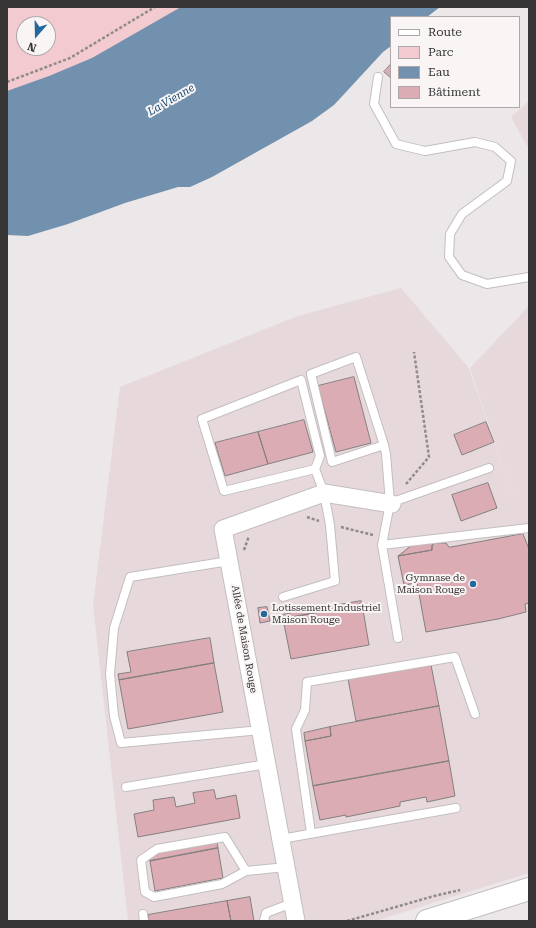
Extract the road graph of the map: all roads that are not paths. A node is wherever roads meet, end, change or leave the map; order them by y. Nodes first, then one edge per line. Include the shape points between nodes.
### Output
1 (378, 77) dead end
2 (529, 277) edge
3 (384, 445) junction
4 (489, 468) dead end
5 (315, 469) junction
6 (324, 493) junction
7 (391, 504) junction
8 (529, 528) edge
9 (383, 541) junction
10 (236, 559) junction
11 (283, 597) dead end
12 (398, 638) dead end
13 (475, 714) dead end
14 (261, 730) junction
15 (267, 764) junction
16 (126, 787) dead end
17 (456, 808) dead end
18 (311, 833) junction
19 (281, 839) junction
20 (286, 867) junction
21 (246, 871) junction
22 (529, 889) edge
23 (292, 903) junction
24 (264, 921) edge
25 (296, 921) edge
26 (427, 921) edge

1 - 2 lane via 374,104 396,144 425,151 475,142 495,147 511,161 507,181 462,214 450,234 450,257 462,275 486,284
3 - 3 lane via 356,357 311,374 332,462
3 - 7 lane
4 - 7 lane
5 - 5 lane via 224,491 202,419 301,380 320,456
5 - 6 lane
6 - 7 street, Allée de Maison Rouge
6 - 10 street, Allée de Maison Rouge via 223,529
6 - 11 lane via 335,581
7 - 9 lane
8 - 9 lane
9 - 12 lane
10 - 14 street, Allée de Maison Rouge
10 - 14 lane via 130,577 114,628 110,674 114,716 121,743
13 - 18 lane via 455,657 307,682 305,710 296,729
14 - 15 street, Allée de Maison Rouge
15 - 16 lane
15 - 19 street, Allée de Maison Rouge
17 - 18 lane
18 - 19 lane
19 - 20 street, Allée de Maison Rouge
20 - 21 lane
20 - 23 street, Allée de Maison Rouge
21 - 21 lane via 222,884 154,897 145,892 141,860 157,849 226,838
22 - 26 main road
23 - 24 lane via 266,913
23 - 25 street, Allée de Maison Rouge

